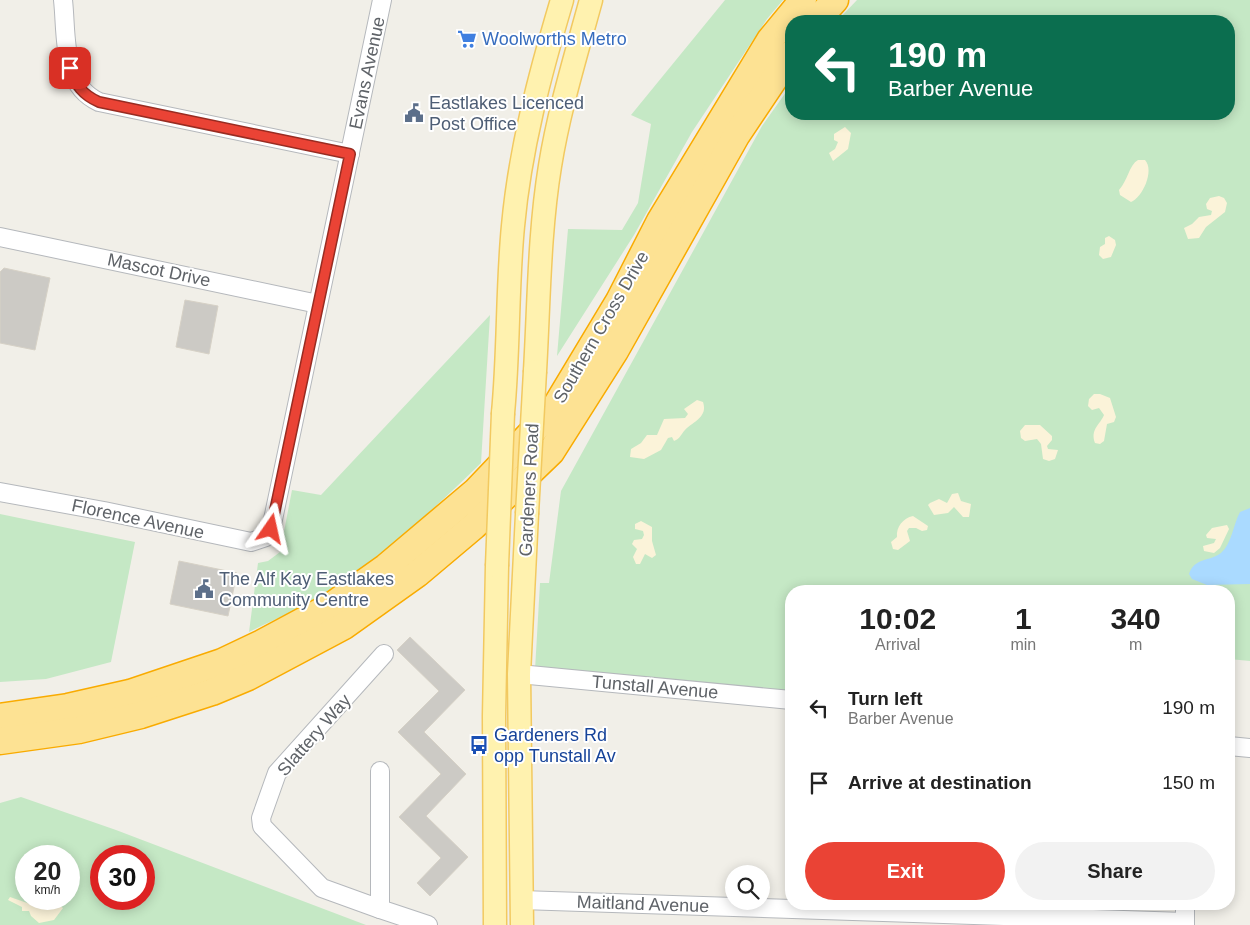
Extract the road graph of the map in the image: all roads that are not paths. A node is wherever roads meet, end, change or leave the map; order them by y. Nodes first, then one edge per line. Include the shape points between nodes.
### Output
1 (63, 0) edge
2 (382, 0) edge
3 (562, 0) edge
4 (591, 0) edge
5 (803, 0) edge
6 (835, 0) edge
7 (791, 15) edge
8 (821, 15) edge
9 (785, 22) edge
10 (785, 63) edge
11 (350, 154) junction
12 (0, 237) edge
13 (318, 304) junction
14 (0, 492) edge
15 (271, 529) joint
16 (384, 654) dead end
17 (519, 674) junction
18 (785, 699) edge
19 (0, 717) edge
20 (0, 741) edge
21 (1235, 747) edge
22 (1250, 748) edge
23 (380, 771) dead end
24 (521, 900) junction
25 (380, 909) junction
26 (785, 910) edge
27 (798, 910) edge
28 (1185, 910) edge
29 (1185, 924) edge
30 (428, 925) edge
31 (495, 925) edge
32 (522, 925) edge

1 - 11 street via 70,68 88,98
2 - 11 street, Evans Avenue
3 - 31 main road, Gardeners Road, bridge via 534,99 513,226 497,566
4 - 17 main road, Gardeners Road, bridge via 567,85 545,202
5 - 7 highway, Southern Cross Drive
6 - 8 highway
9 - 19 highway, Southern Cross Drive via 770,40 660,221 619,301 554,409 476,491 386,567 331,606 222,662 130,693 68,708
10 - 20 highway, Southern Cross Drive via 736,136 615,351 555,446 474,526 418,574 344,626 248,677 141,715 79,730
11 - 13 street, Evans Avenue
12 - 13 street, Mascot Drive
13 - 15 street, Evans Avenue
14 - 15 street, Florence Avenue via 104,510 251,542 266,538
16 - 25 street, Slattery Way via 278,773 261,818 262,826 322,888
17 - 18 street, Tunstall Avenue
17 - 24 main road, Gardeners Road
21 - 22 street
23 - 25 street
24 - 26 street, Maitland Avenue
24 - 32 main road, Gardeners Road
25 - 30 street, Slattery Way
27 - 29 street, Maitland Avenue
28 - 29 street

